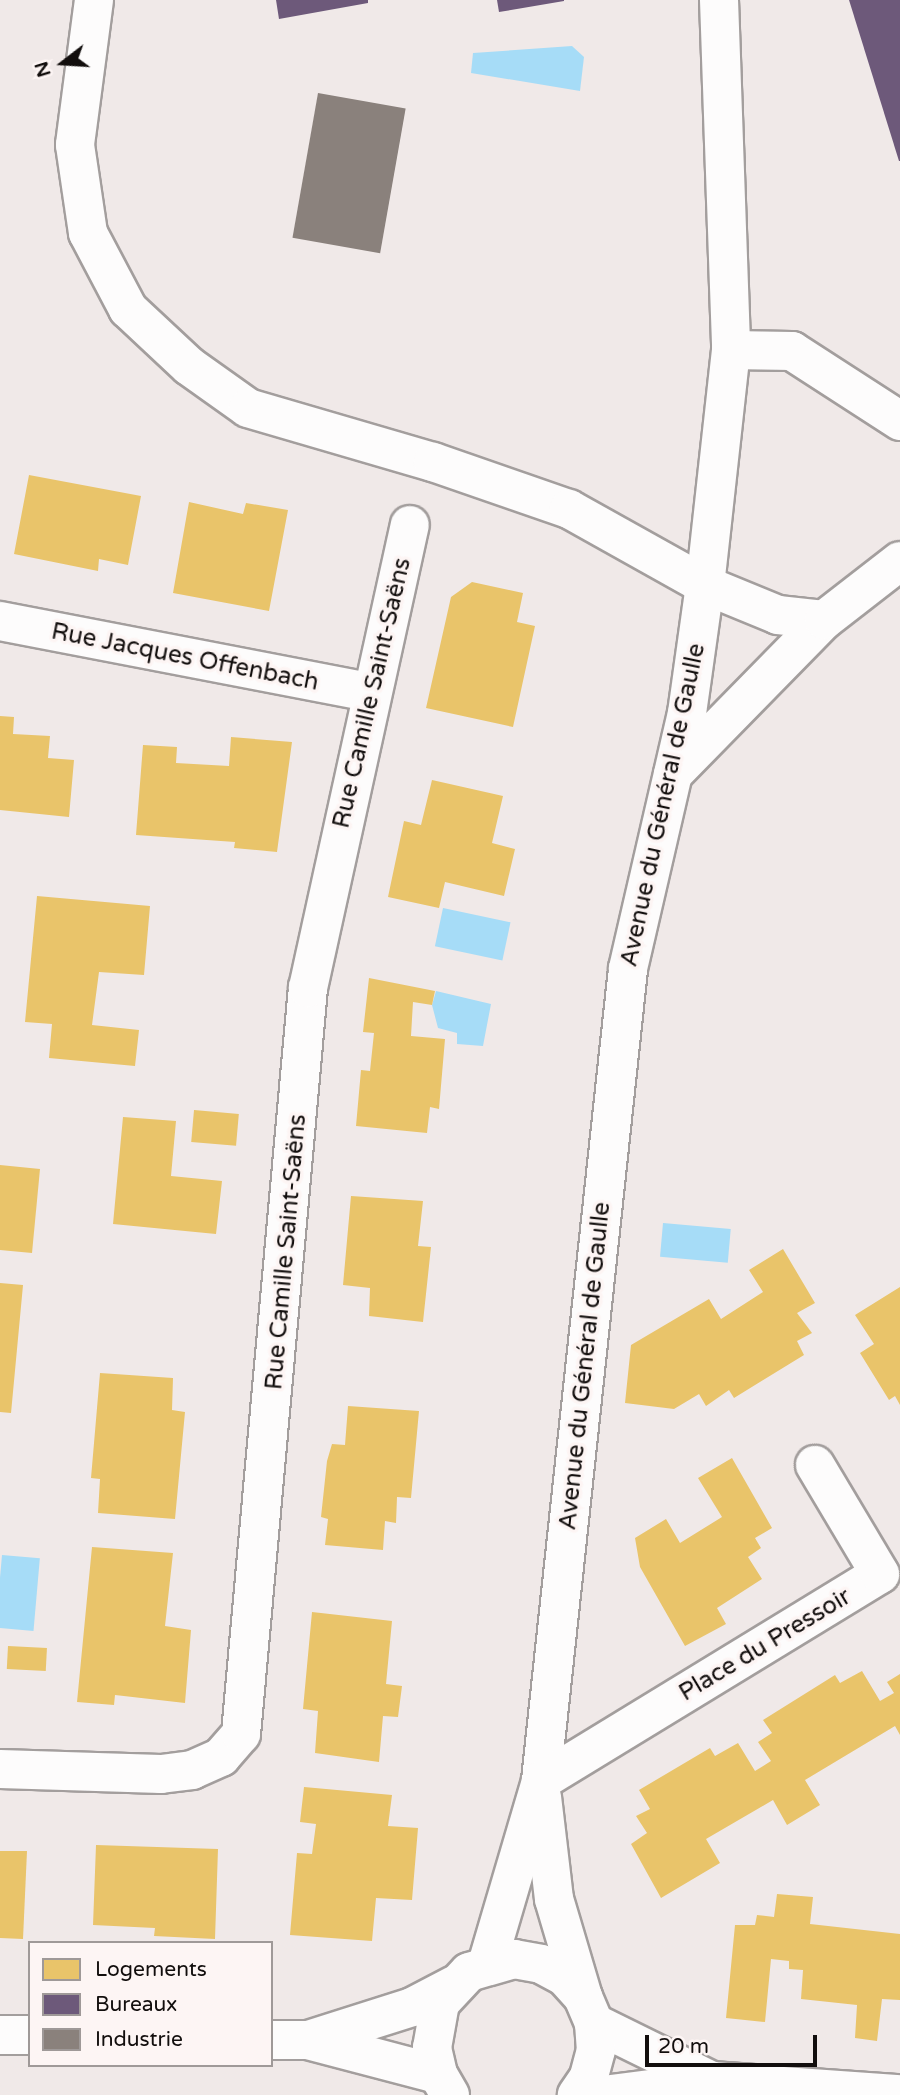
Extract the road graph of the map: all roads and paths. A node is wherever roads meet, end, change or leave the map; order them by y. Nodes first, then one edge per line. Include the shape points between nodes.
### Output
1 (94, 0) edge
2 (719, 0) edge
3 (731, 349) junction
4 (900, 421) edge
5 (410, 525) dead end
6 (900, 561) edge
7 (705, 584) junction
8 (824, 620) junction
9 (0, 621) edge
10 (370, 692) junction
11 (673, 774) junction
12 (815, 1465) dead end
13 (0, 1769) edge
14 (541, 1781) junction
15 (487, 1964) junction
16 (454, 1985) junction
17 (588, 2010) junction
18 (0, 2035) edge
19 (28, 2035) edge
20 (289, 2040) edge
21 (712, 2081) junction
22 (444, 2085) edge
23 (900, 2094) edge
24 (577, 2095) edge
25 (603, 2095) edge

1 - 7 street via 75,145 88,233 128,309 189,366 247,408 433,462 569,509
2 - 3 street, Avenue du Général de Gaulle
3 - 4 street via 792,351
3 - 7 street, Avenue du Général de Gaulle
5 - 10 street, Rue Camille Saint-Saëns
6 - 8 street
7 - 8 street via 778,615
7 - 11 street, Avenue du Général de Gaulle via 687,713
8 - 11 street
9 - 10 street, Rue Jacques Offenbach
10 - 13 street, Rue Camille Saint-Saëns via 308,988 241,1734 221,1757 192,1770 162,1774
11 - 14 street, Avenue du Général de Gaulle via 628,969
12 - 14 street, Place du Pressoir via 880,1574
14 - 15 street, Avenue du Général de Gaulle
14 - 17 street, Avenue du Général de Gaulle via 554,1899
15 - 16 street
15 - 17 street via 514,1959 541,1964 565,1977
16 - 20 street via 412,2007
16 - 22 street via 440,2003 433,2025
17 - 21 street
17 - 24 street, Avenue du Général de Gaulle via 596,2050 589,2077
18 - 19 street
20 - 22 street
21 - 23 street
21 - 25 street

